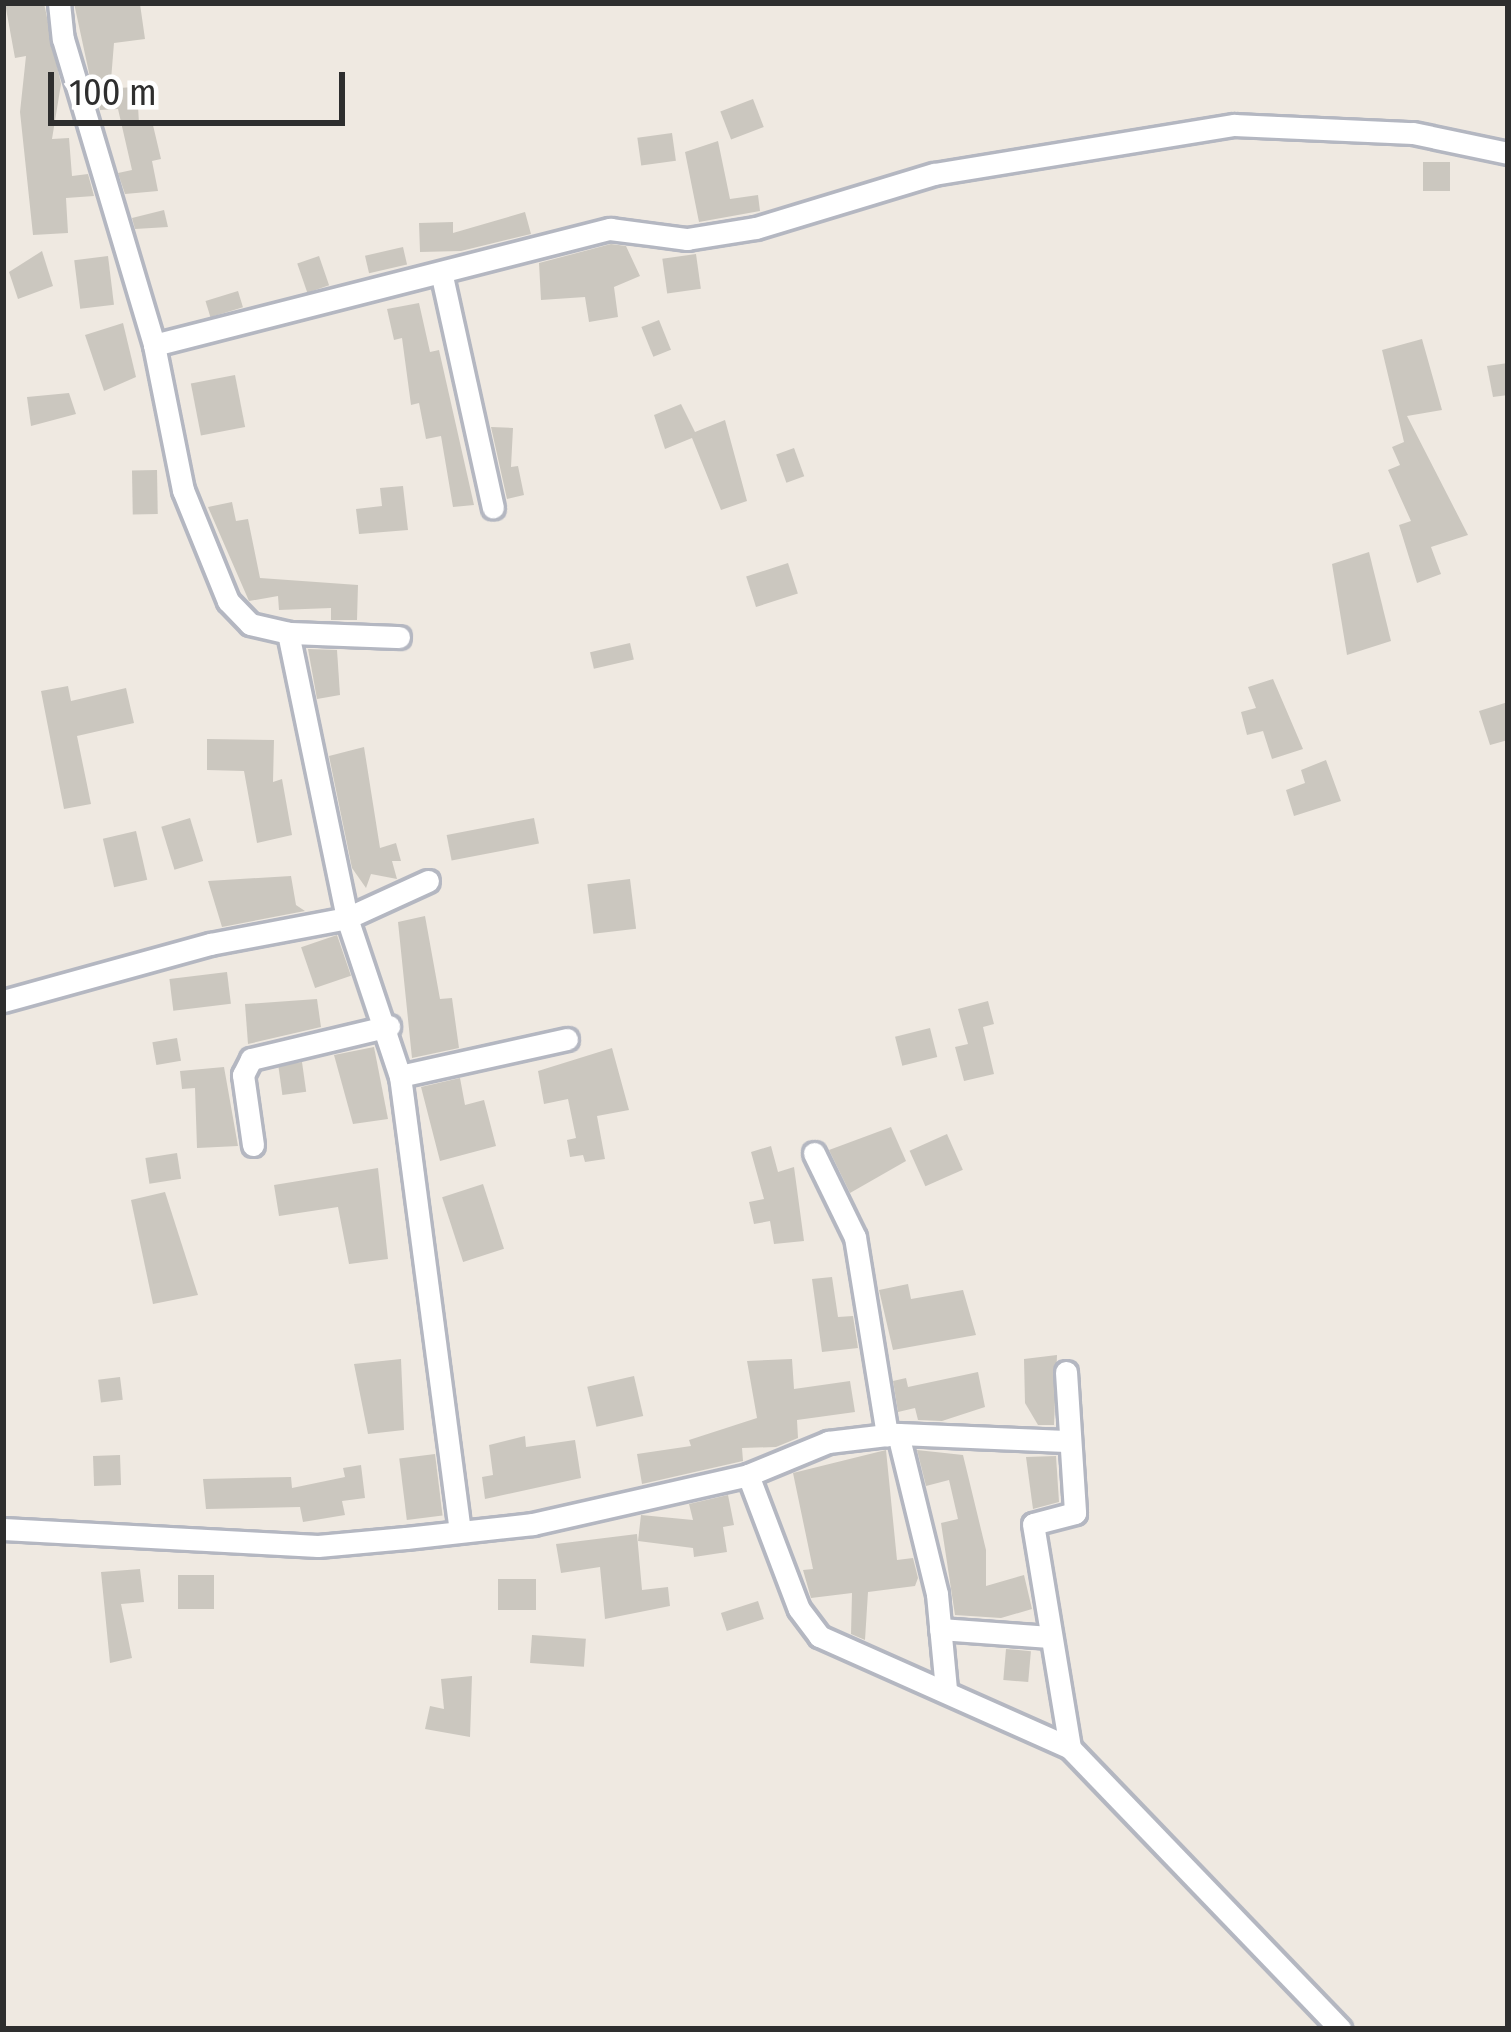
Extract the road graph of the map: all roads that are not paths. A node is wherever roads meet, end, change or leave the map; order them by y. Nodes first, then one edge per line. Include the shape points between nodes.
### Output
1 (59, 3) edge
2 (1508, 153) edge
3 (442, 276) junction
4 (154, 345) junction
5 (493, 507) dead end
6 (288, 634) junction
7 (399, 637) dead end
8 (428, 880) dead end
9 (346, 918) junction
10 (3, 1001) edge
11 (389, 1026) junction
12 (567, 1039) dead end
13 (400, 1076) junction
14 (253, 1145) dead end
15 (814, 1153) dead end
16 (1066, 1372) dead end
17 (893, 1435) junction
18 (1066, 1441) junction
19 (748, 1474) junction
20 (3, 1528) edge
21 (460, 1531) junction
22 (940, 1629) junction
23 (1050, 1637) junction
24 (946, 1690) junction
25 (1070, 1748) junction
26 (1340, 2029) edge

1 - 4 street
2 - 3 street via 1413,133 1234,125 934,174 756,228 687,239 610,229
3 - 4 street
3 - 5 street
4 - 6 street via 183,490 220,584 250,624
6 - 7 street
6 - 9 street
8 - 9 street
9 - 10 street via 209,944
9 - 11 street
11 - 13 street
11 - 14 street via 250,1059 243,1075
12 - 13 street
13 - 21 street
15 - 17 street via 855,1237
16 - 18 street
17 - 18 street
17 - 19 street via 828,1442
17 - 22 street
18 - 23 street via 1075,1514 1033,1524
19 - 21 street via 532,1524
19 - 24 street via 807,1624
20 - 21 street via 318,1546
22 - 23 street
22 - 24 street
23 - 25 street
24 - 25 street
25 - 26 street

